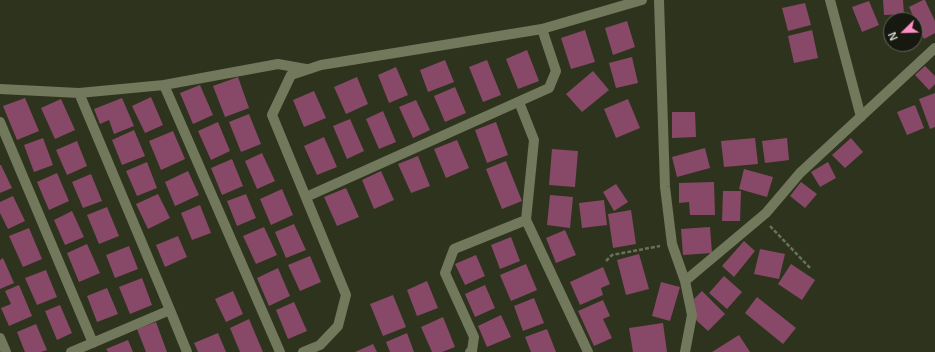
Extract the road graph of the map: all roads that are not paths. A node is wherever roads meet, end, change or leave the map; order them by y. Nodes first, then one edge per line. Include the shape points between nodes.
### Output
1 (642, 0) edge
2 (659, 0) edge
3 (830, 0) edge
4 (542, 29) junction
5 (935, 48) edge
6 (309, 69) junction
7 (164, 85) junction
8 (0, 89) edge
9 (79, 93) junction
10 (519, 102) junction
11 (861, 117) junction
12 (0, 122) edge
13 (306, 196) junction
14 (526, 220) junction
15 (686, 281) junction
16 (170, 310) junction
17 (0, 338) edge
18 (93, 343) junction
19 (6, 352) edge
20 (71, 352) edge
21 (187, 352) edge
22 (280, 352) edge
23 (303, 352) edge
24 (470, 352) edge
25 (588, 352) edge
26 (685, 352) edge

1 - 4 lane
2 - 15 lane via 665,187 672,244
3 - 11 lane
4 - 6 lane
4 - 10 lane via 556,71 548,88
5 - 11 lane
6 - 7 lane via 278,64
6 - 13 lane via 290,74 272,115
7 - 9 lane
7 - 22 lane
8 - 9 lane
9 - 16 lane
10 - 13 lane
10 - 14 lane via 534,140
11 - 15 lane via 800,173 761,217
12 - 18 lane
13 - 23 lane via 346,295 338,326 320,345
14 - 24 lane via 454,249 445,273 474,337
14 - 25 lane
15 - 26 lane via 692,315
16 - 18 lane
16 - 21 lane
17 - 19 lane
18 - 20 lane

